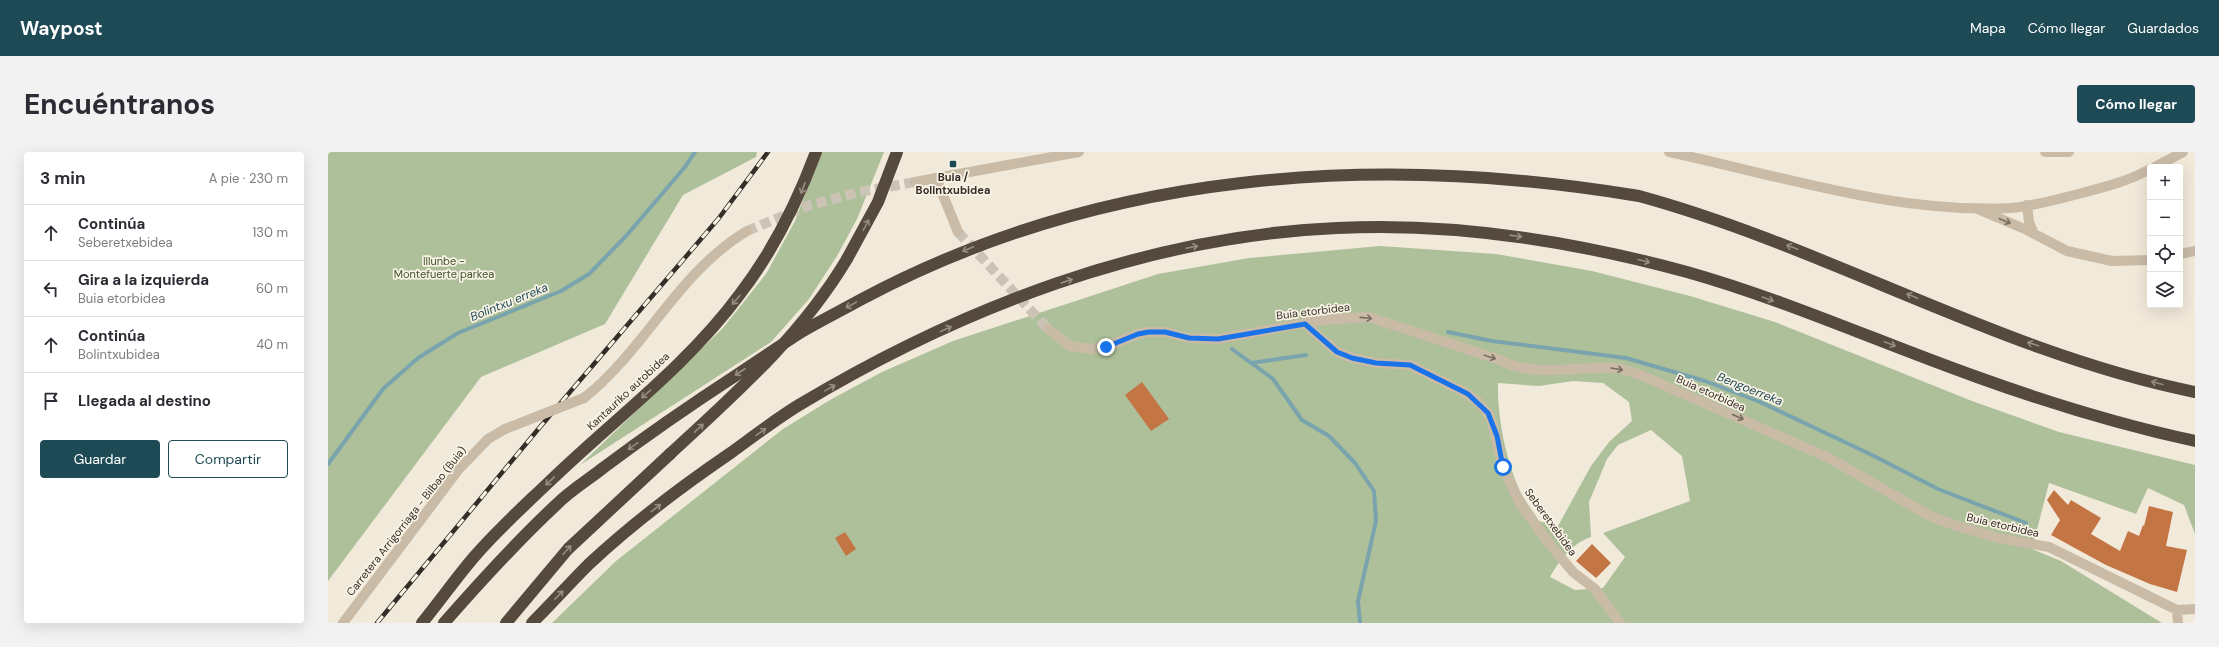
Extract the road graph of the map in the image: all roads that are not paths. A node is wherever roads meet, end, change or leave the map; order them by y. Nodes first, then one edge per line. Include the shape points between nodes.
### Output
1 (816, 152) edge
2 (897, 152) edge
3 (1080, 152) edge
4 (1669, 152) edge
5 (2044, 152) edge
6 (2069, 152) edge
7 (2183, 152) edge
8 (1419, 163) dead end
9 (1352, 164) dead end
10 (2161, 164) edge
11 (2147, 171) edge
12 (936, 178) junction
13 (915, 182) tunnel mouth
14 (2027, 205) junction
15 (1975, 208) junction
16 (747, 231) tunnel mouth
17 (958, 232) tunnel mouth
18 (2034, 234) junction
19 (2195, 251) edge
20 (2183, 253) edge
21 (2147, 260) edge
22 (1305, 324) junction
23 (1048, 328) tunnel mouth
24 (2195, 392) edge
25 (2195, 441) edge
26 (2193, 609) edge
27 (2176, 610) junction
28 (343, 623) edge
29 (422, 623) edge
30 (444, 623) edge
31 (506, 623) edge
32 (532, 623) edge
33 (1620, 623) edge
34 (2178, 623) edge

1 -> 29 highway, Kantauriko autobidea via 800,195 776,240 740,295 699,342 650,391 549,481 475,556
31 -> 2 highway, bridge via 568,549 783,346 813,311 847,259 878,202
3 - 12 street
4 - 15 street via 1850,194 1915,204
5 - 6 street
7 - 10 street
24 -> 8 highway via 2108,370 2019,340 1764,236 1680,208 1589,184 1530,173
9 -> 30 highway via 1259,170 1138,191 1010,231 885,287 798,334 692,404 560,500 489,572
11 - 14 street via 2107,186
12 - 13 street
12 - 17 street
14 - 15 street via 2012,208
14 - 18 street via 2028,222
15 -> 18 street
16 - 28 street, Carretera Arrigorriaga - Bilbao (Buia), bridge via 729,242 706,263 677,293 614,371 584,398 505,429 488,439 459,469
18 - 21 street via 2067,251 2112,261
19 - 20 street
22 - 23 street, Buia etorbidea via 1218,339 1149,332 1106,347 1090,349 1070,346
22 -> 27 street, Buia etorbidea via 1346,317 1369,318 1500,360 1513,367 1540,370 1614,368 1643,376 1829,458 1930,516 1998,538 2049,547
22 - 33 street, Seberetxebidea via 1337,352 1376,363 1410,365 1468,394 1478,402 1492,422 1503,467 1519,502 1573,572 1595,589
32 -> 25 highway via 590,563 700,474 796,407 873,364 967,319 1086,274 1194,246 1275,233 1337,228 1434,228 1532,239 1637,259 1741,289 2041,399 2109,420
26 - 27 street
27 - 34 street

